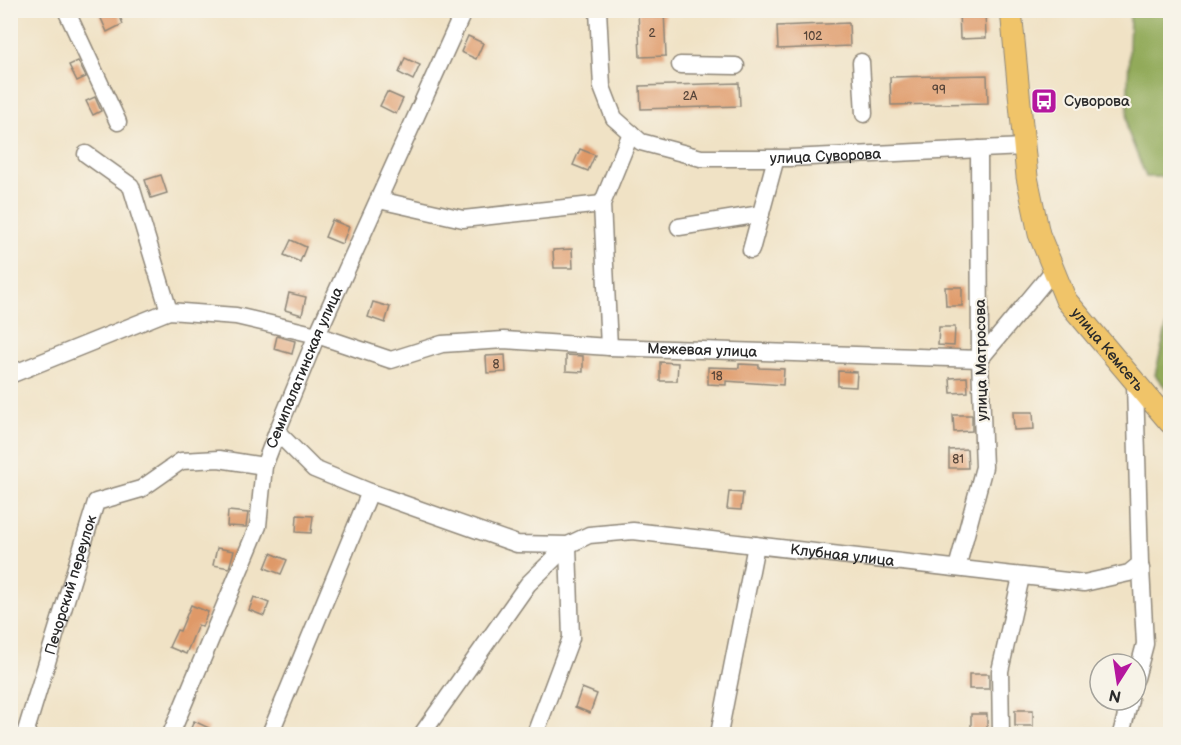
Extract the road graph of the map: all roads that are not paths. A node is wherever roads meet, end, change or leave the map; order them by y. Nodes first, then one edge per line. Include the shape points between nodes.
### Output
1 (66, 10) edge
2 (465, 10) edge
3 (598, 10) edge
4 (1011, 10) edge
5 (861, 62) dead end
6 (680, 65) dead end
7 (736, 66) dead end
8 (864, 114) dead end
9 (118, 122) dead end
10 (631, 133) junction
11 (1024, 147) junction
12 (979, 149) junction
13 (86, 154) dead end
14 (776, 158) junction
15 (379, 200) junction
16 (602, 204) junction
17 (761, 214) junction
18 (679, 227) dead end
19 (751, 250) dead end
20 (1053, 271) junction
21 (169, 311) junction
22 (317, 335) junction
23 (609, 347) junction
24 (980, 359) junction
25 (10, 375) edge
26 (1135, 382) junction
27 (1170, 423) edge
28 (277, 432) junction
29 (264, 466) junction
30 (370, 492) junction
31 (568, 545) junction
32 (756, 545) junction
33 (957, 568) junction
34 (1141, 568) dead end
35 (1021, 577) junction
36 (1143, 652) edge
37 (1127, 712) edge
38 (25, 735) edge
39 (171, 735) edge
40 (270, 735) edge
41 (422, 735) edge
42 (535, 735) edge
43 (718, 735) edge
44 (1001, 735) edge
45 (1121, 735) edge

1 - 9 street
2 - 15 street, Семипалатинская улица
3 - 10 street via 602,87 614,118
4 - 11 main road
5 - 8 street
6 - 7 street
10 - 14 street, улица Суворова via 641,142 701,158
10 - 16 street
11 - 12 street, улица Суворова
11 - 20 main road via 1039,234
12 - 14 street, улица Суворова
12 - 24 street, улица Матросова
13 - 21 street via 131,186
14 - 17 street
15 - 16 street via 463,219
15 - 22 street, Семипалатинская улица
16 - 23 street
17 - 18 street
17 - 19 street
20 - 24 street
20 - 26 main road, улица Кемсеть via 1066,300
21 - 22 street via 236,316
21 - 25 street
22 - 23 street, Межевая улица via 391,360 442,344 504,340
22 - 28 street, Семипалатинская улица
23 - 24 street, Межевая улица
24 - 33 street, улица Матросова via 984,466
26 - 27 main road, улица Кемсеть
26 - 35 street, Клубная улица via 1140,564 1130,573 1084,583
28 - 29 street, Семипалатинская улица
28 - 30 street, Клубная улица via 314,470
29 - 38 street, Печорский переулок via 219,459 181,461 141,489 96,502
29 - 39 street, Семипалатинская улица via 258,526
30 - 31 street, Клубная улица via 517,544
30 - 40 street
31 - 32 street, Клубная улица via 589,535 633,531
31 - 41 street via 528,584
31 - 42 street via 571,638
32 - 33 street, Клубная улица
32 - 43 street
33 - 35 street, Клубная улица
34 - 36 street
35 - 44 street via 1000,670
37 - 45 street

